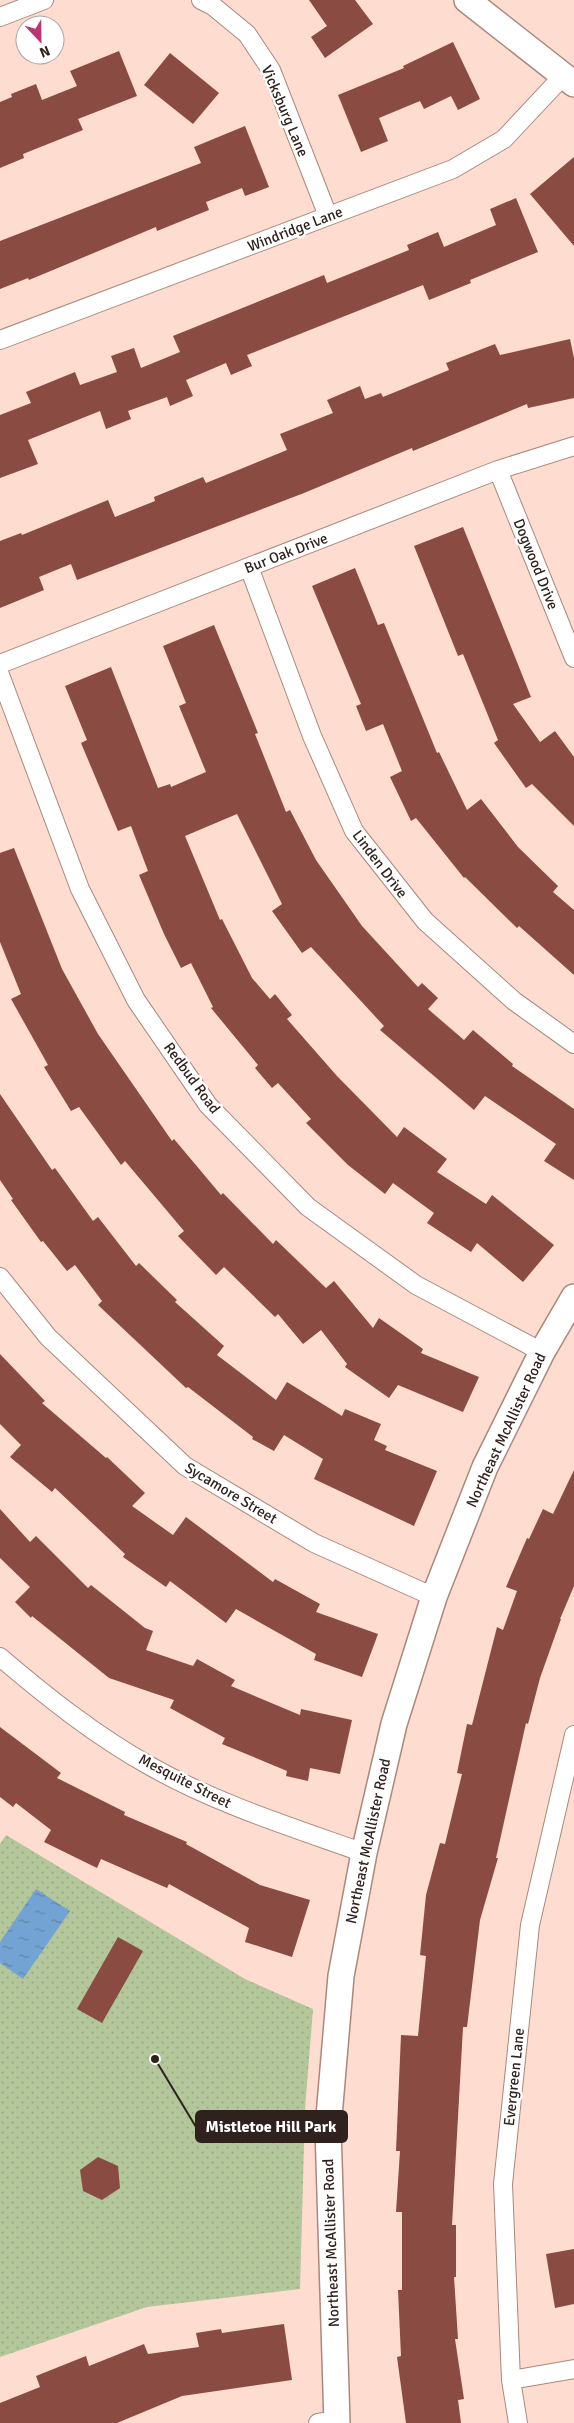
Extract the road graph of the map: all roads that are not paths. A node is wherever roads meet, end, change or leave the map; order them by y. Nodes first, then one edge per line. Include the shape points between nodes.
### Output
1 (44, 0) edge
2 (201, 0) edge
3 (467, 0) edge
4 (0, 17) edge
5 (569, 80) edge
6 (328, 216) junction
7 (0, 340) edge
8 (574, 446) edge
9 (498, 470) junction
10 (249, 567) junction
11 (574, 658) edge
12 (0, 664) edge
13 (0, 675) edge
14 (574, 1044) edge
15 (0, 1277) edge
16 (574, 1297) edge
17 (542, 1352) junction
18 (434, 1597) junction
19 (0, 1658) edge
20 (574, 1735) edge
21 (364, 1853) junction
22 (574, 2369) edge
23 (511, 2380) junction
24 (331, 2422) edge
25 (518, 2423) edge

1 - 4 street
2 - 6 street, Vicksburg Lane via 247,34 271,70
3 - 5 street
5 - 6 street, Windridge Lane via 504,139 453,169
6 - 7 street, Windridge Lane
8 - 9 street, Bur Oak Drive
9 - 10 street, Bur Oak Drive
9 - 11 street, Dogwood Drive
10 - 12 street, Bur Oak Drive
10 - 14 street, Linden Drive via 312,736 354,831 425,922 514,1001
13 - 17 street, Redbud Road via 80,889 136,1000 208,1106 308,1206 416,1285
15 - 18 street, Sycamore Street via 48,1337 185,1466 314,1543
16 - 17 street, Northeast McAllister Road
17 - 18 street, Northeast McAllister Road via 485,1467
18 - 21 street, Northeast McAllister Road via 394,1724
19 - 21 street, Mesquite Street via 54,1704 150,1766 255,1815
20 - 23 street, Evergreen Lane via 530,1925 503,2184
21 - 24 street, Northeast McAllister Road via 341,1976 328,2128
22 - 23 street
23 - 25 street, Evergreen Lane

